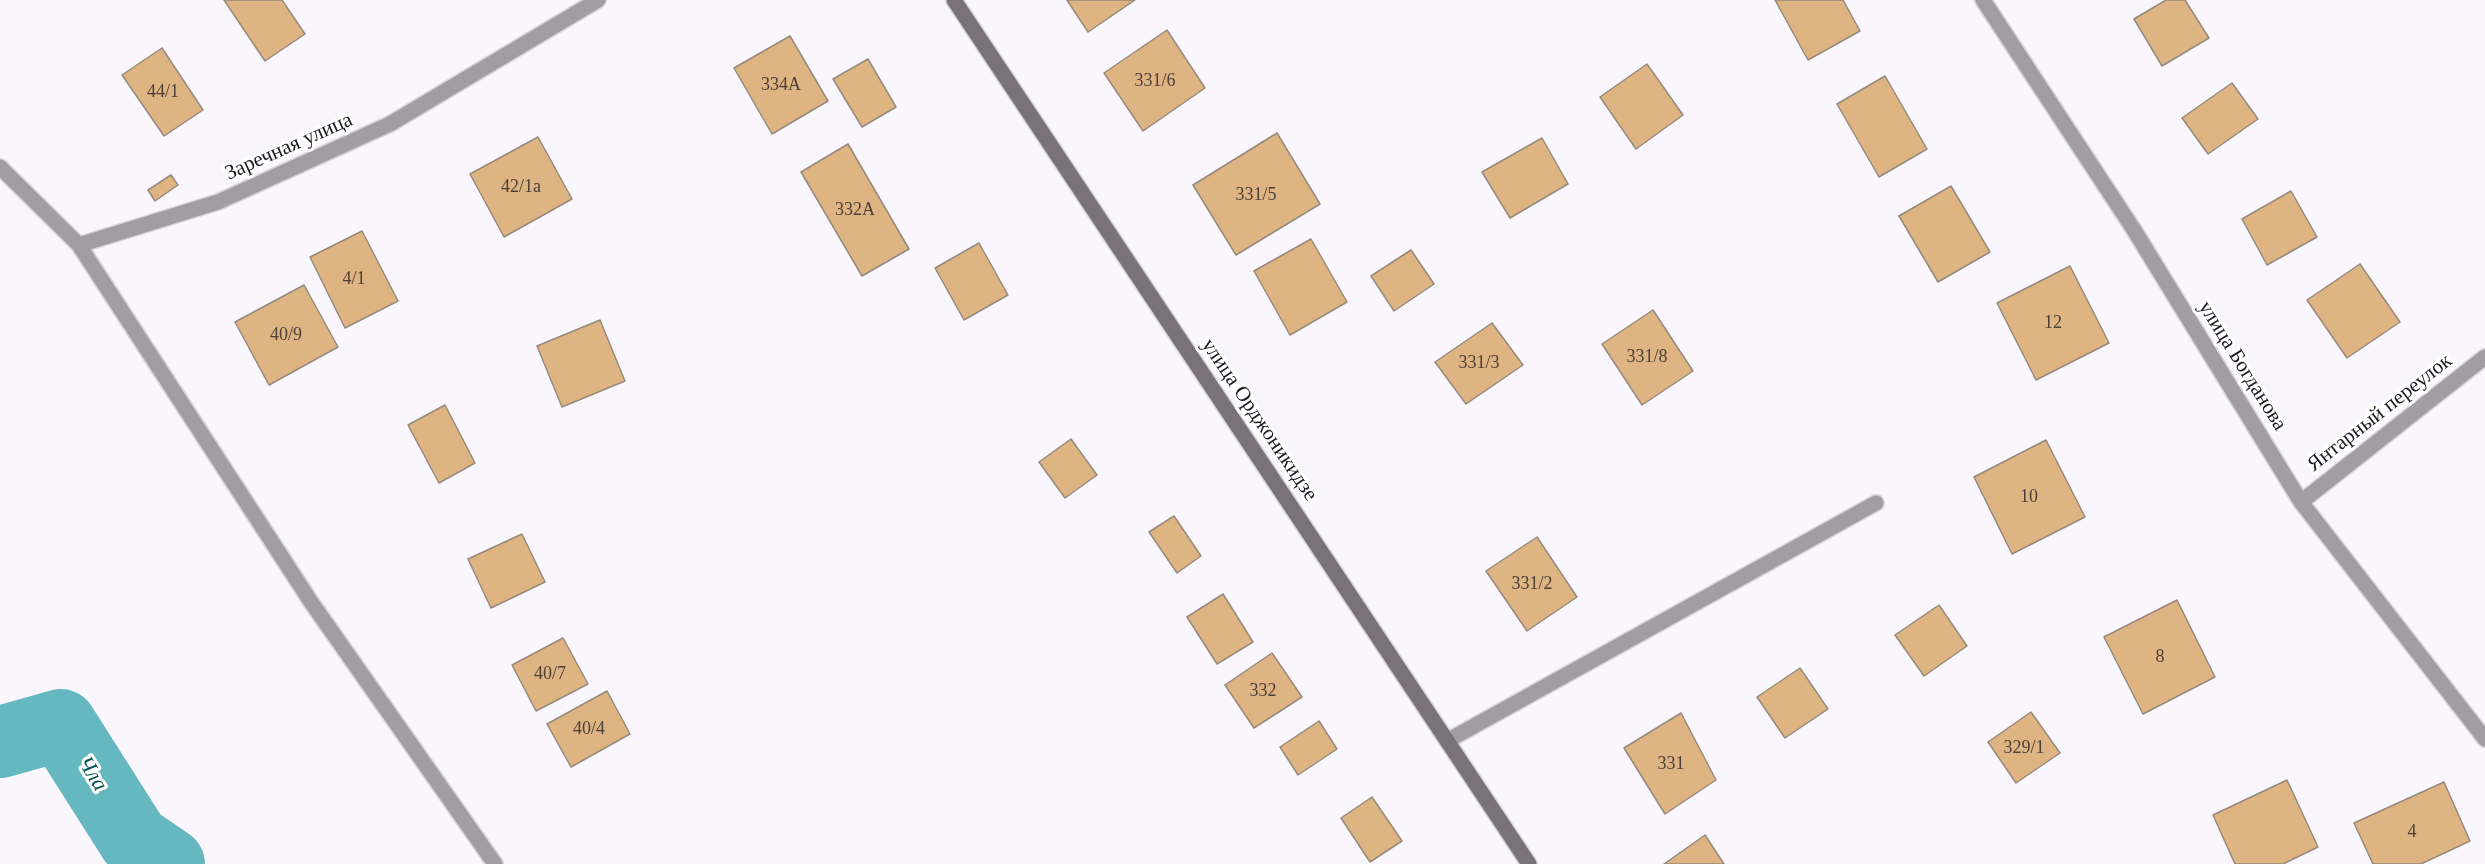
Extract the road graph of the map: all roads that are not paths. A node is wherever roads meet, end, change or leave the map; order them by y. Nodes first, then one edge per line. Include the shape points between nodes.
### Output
1 (598, 0) edge
2 (954, 0) edge
3 (1983, 0) edge
4 (0, 167) edge
5 (79, 245) junction
6 (2485, 357) edge
7 (2301, 502) junction
8 (1876, 503) dead end
9 (2485, 739) edge
10 (1447, 741) junction
11 (495, 864) edge
12 (1529, 864) edge

1 - 5 street, Заречная улица via 390,124 218,202
2 - 10 street, улица Орджоникидзе
3 - 7 street, улица Богданова via 2134,230
4 - 5 street
5 - 11 street via 311,602
6 - 7 street, Янтарный переулок
7 - 9 street, улица Богданова
8 - 10 street
10 - 12 street, улица Орджоникидзе

